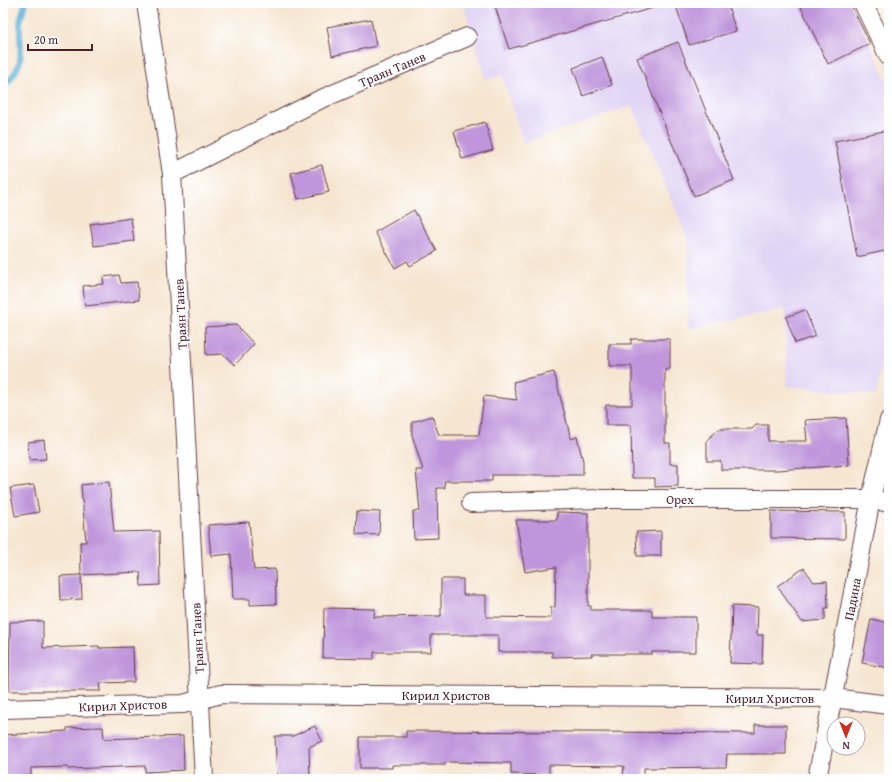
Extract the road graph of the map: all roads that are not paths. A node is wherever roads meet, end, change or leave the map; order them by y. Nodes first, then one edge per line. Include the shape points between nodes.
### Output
1 (146, 3) edge
2 (863, 3) edge
3 (467, 38) dead end
4 (889, 57) edge
5 (172, 174) junction
6 (889, 420) edge
7 (871, 499) junction
8 (470, 503) dead end
9 (889, 503) edge
10 (833, 698) junction
11 (200, 700) junction
12 (889, 705) edge
13 (3, 709) edge
14 (204, 779) edge
15 (817, 779) edge

1 - 5 street
2 - 4 street
3 - 5 street, Траян Танев via 319,100
5 - 11 street, Траян Танев
6 - 7 street, Падина
7 - 8 street, Орех via 599,499
7 - 9 street, Орех
7 - 10 street, Падина
10 - 11 street, Кирил Христов via 221,694
10 - 12 street, Кирил Христов
10 - 15 street, Падина
11 - 13 street, Кирил Христов via 183,704
11 - 14 street, Траян Танев

